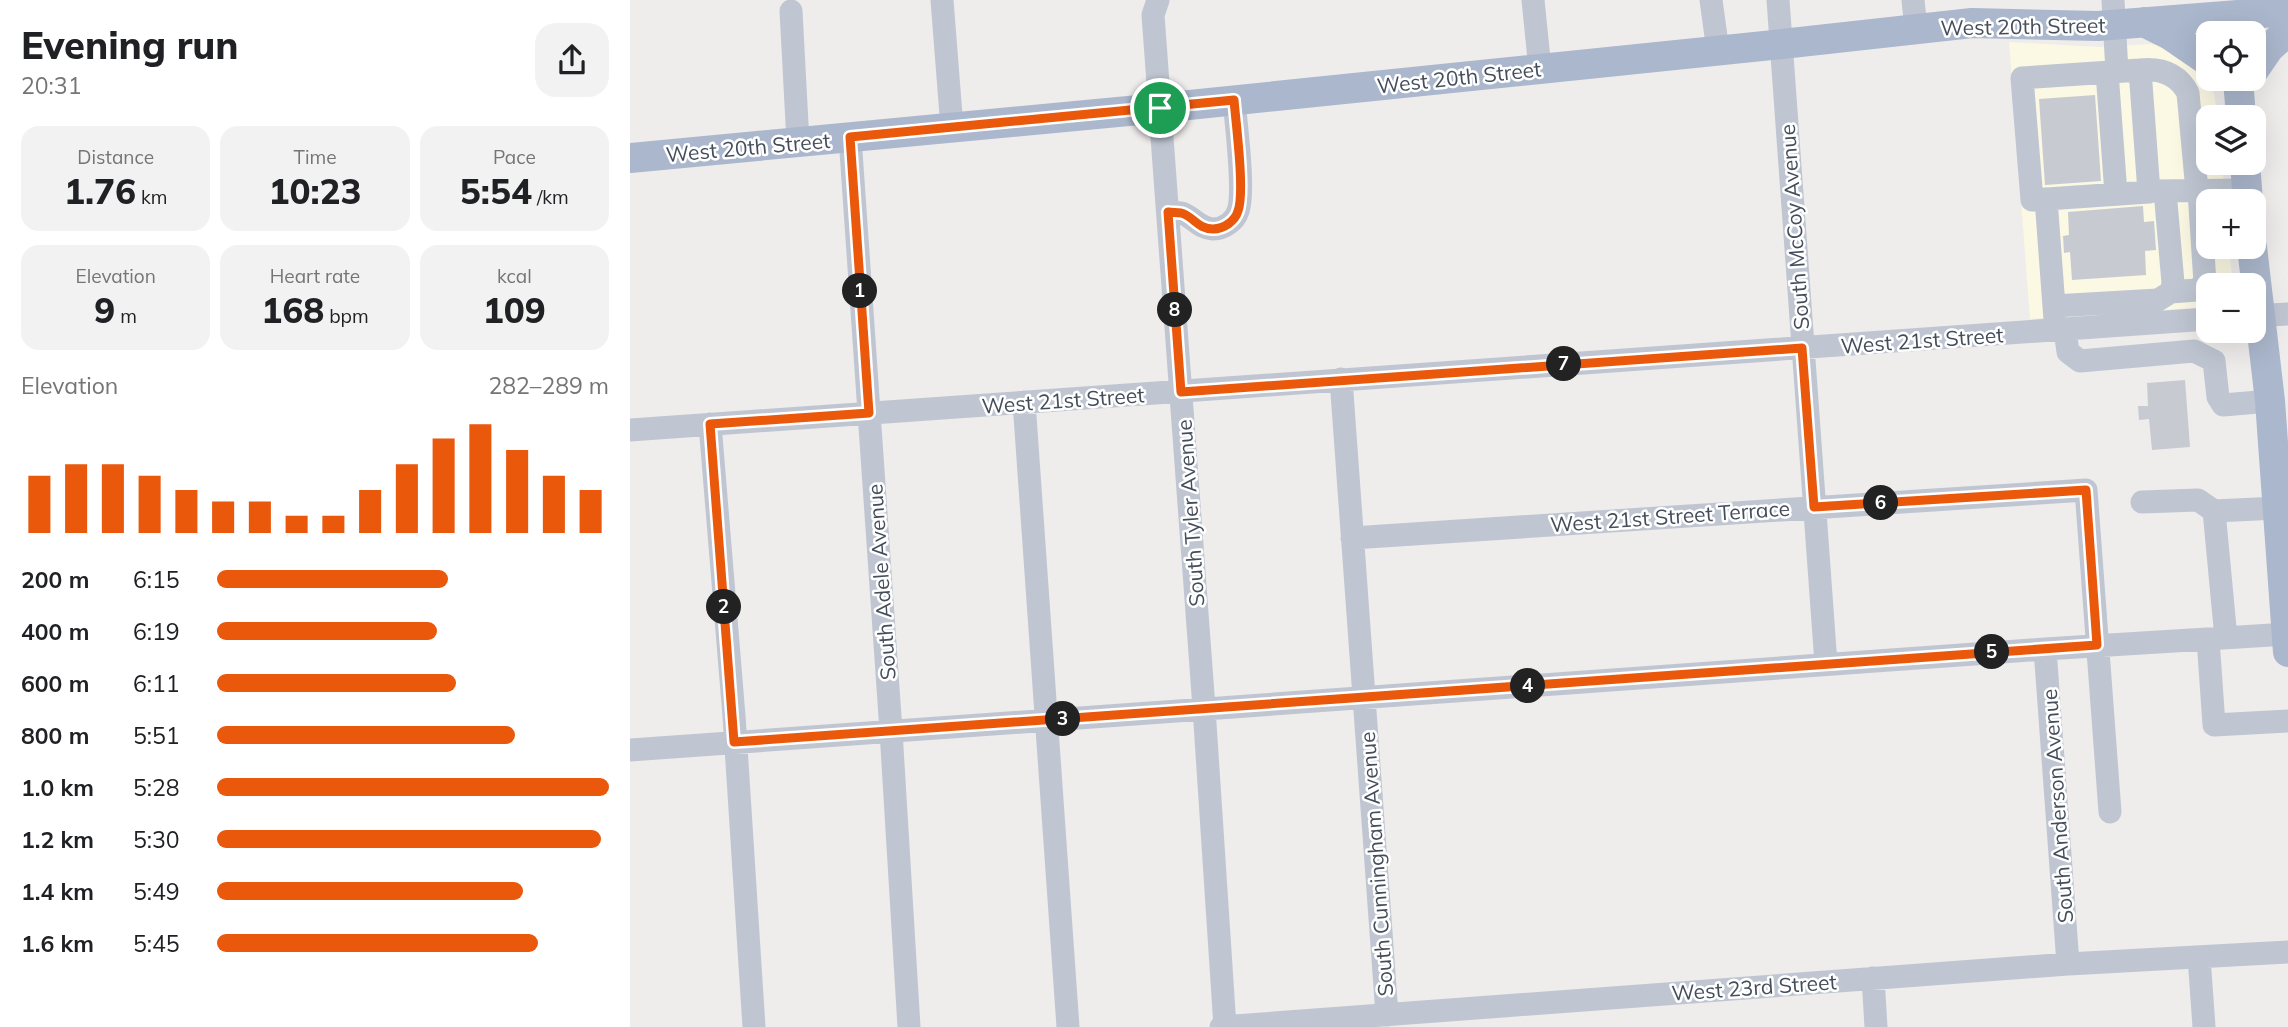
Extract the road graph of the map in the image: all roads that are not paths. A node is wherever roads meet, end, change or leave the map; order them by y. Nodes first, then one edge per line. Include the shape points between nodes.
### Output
1 (942, 0) edge
2 (1158, 0) edge
3 (1533, 0) edge
4 (1711, 0) edge
5 (1779, 0) edge
6 (2182, 0) edge
7 (791, 11) dead end
8 (2288, 11) edge
9 (2113, 12) edge
10 (1914, 15) edge
11 (2233, 16) edge
12 (2144, 22) junction
13 (2288, 30) edge
14 (1782, 44) junction
15 (1718, 51) junction
16 (2266, 52) edge
17 (2196, 53) edge
18 (1540, 69) junction
19 (2140, 70) junction
20 (2112, 72) junction
21 (1234, 100) junction
22 (1160, 108) junction
23 (952, 128) junction
24 (850, 137) junction
25 (798, 142) junction
26 (630, 158) edge
27 (2246, 185) edge
28 (2198, 189) edge
29 (2214, 189) edge
30 (2157, 191) junction
31 (2196, 191) edge
32 (2116, 194) junction
33 (2046, 199) junction
34 (1168, 212) junction
35 (2203, 259) edge
36 (2171, 292) junction
37 (2054, 306) junction
38 (2288, 313) edge
39 (2266, 315) edge
40 (2196, 320) edge
41 (2060, 330) junction
42 (2260, 343) edge
43 (1802, 348) junction
44 (1341, 379) junction
45 (1181, 392) junction
46 (2270, 401) junction
47 (1024, 402) junction
48 (869, 413) junction
49 (710, 424) junction
50 (630, 430) edge
51 (2142, 502) dead end
52 (1814, 507) junction
53 (2278, 508) junction
54 (2214, 511) junction
55 (1352, 538) junction
56 (2217, 638) junction
57 (2288, 640) edge
58 (2097, 645) junction
59 (2045, 649) junction
60 (1826, 664) junction
61 (1363, 698) junction
62 (1204, 708) junction
63 (1047, 720) junction
64 (2288, 721) edge
65 (891, 731) junction
66 (734, 742) junction
67 (630, 750) edge
68 (2110, 812) dead end
69 (2288, 952) edge
70 (2199, 957) junction
71 (2068, 964) junction
72 (1873, 978) junction
73 (1380, 1019) edge
74 (754, 1027) edge
75 (909, 1027) edge
76 (1068, 1027) edge
77 (1223, 1027) edge
78 (1876, 1027) edge
79 (2204, 1027) edge

1 - 23 street
2 - 22 street, South Tyler Avenue via 1153,15
3 - 18 street
4 - 15 street
5 - 14 street, South McCoy Avenue
6 - 12 main road
7 - 25 street
8 - 11 main road, West 20th Street
9 - 10 main road, West 20th Street via 2098,26 1972,23
9 - 12 main road, West 20th Street
9 - 20 street
10 - 14 main road, West 20th Street
11 - 12 main road, West 20th Street
12 - 17 main road
13 - 16 main road
14 - 15 main road, West 20th Street
14 - 43 street, South McCoy Avenue
15 - 18 main road, West 20th Street
18 - 21 main road, West 20th Street
19 - 20 street
19 - 28 street via 2168,73 2188,93
19 - 30 street
20 - 32 street
20 - 33 street via 2022,78 2032,200
21 - 22 main road, West 20th Street
21 - 34 street via 1240,192 1236,216 1226,226 1211,229 1185,214
22 - 23 main road, West 20th Street
22 - 34 street, South Tyler Avenue
23 - 24 main road, West 20th Street
24 - 25 main road, West 20th Street
24 - 48 street, South Adele Avenue
25 - 26 main road, West 20th Street
27 - 29 street
30 - 31 street
30 - 32 street
30 - 36 street
32 - 33 street
33 - 37 street
34 - 45 street, South Tyler Avenue
35 - 36 street via 2205,283 2196,290
36 - 37 street via 2158,300
37 - 41 street
38 - 39 street
40 - 41 street, West 21st Street
41 - 43 street, West 21st Street
41 - 46 street via 2068,352 2080,361 2194,351 2214,362 2223,405
42 - 46 main road
43 - 44 street, West 21st Street
43 - 52 street, South McCoy Avenue
44 - 45 street, West 21st Street
44 - 55 street, South Cunningham Avenue
45 - 47 street, West 21st Street
45 - 62 street, South Tyler Avenue
46 - 53 main road
47 - 48 street, West 21st Street
47 - 63 street
48 - 49 street, West 21st Street
48 - 65 street, South Adele Avenue
49 - 50 street, West 21st Street
49 - 66 street
51 - 54 street via 2198,500
52 - 55 street, West 21st Street Terrace
52 - 58 street, West 21st Street Terrace via 2086,490
52 - 60 street, South McCoy Avenue
53 - 54 street
53 - 57 main road
54 - 56 street
55 - 61 street, South Cunningham Avenue
56 - 57 street
56 - 58 street
56 - 64 street via 2214,725
58 - 59 street
58 - 68 street, West 21st Street Terrace
59 - 60 street
59 - 71 street, South Anderson Avenue
60 - 61 street
61 - 62 street
61 - 73 street, South Cunningham Avenue
62 - 63 street
62 - 77 street, South Tyler Avenue
63 - 65 street
63 - 76 street
65 - 66 street
65 - 75 street, South Adele Avenue
66 - 67 street
66 - 74 street
69 - 70 street, West 23rd Street
70 - 71 street, West 23rd Street
70 - 79 street
71 - 72 street, West 23rd Street
72 - 73 street, West 23rd Street
72 - 78 street
73 - 77 street, West 23rd Street

